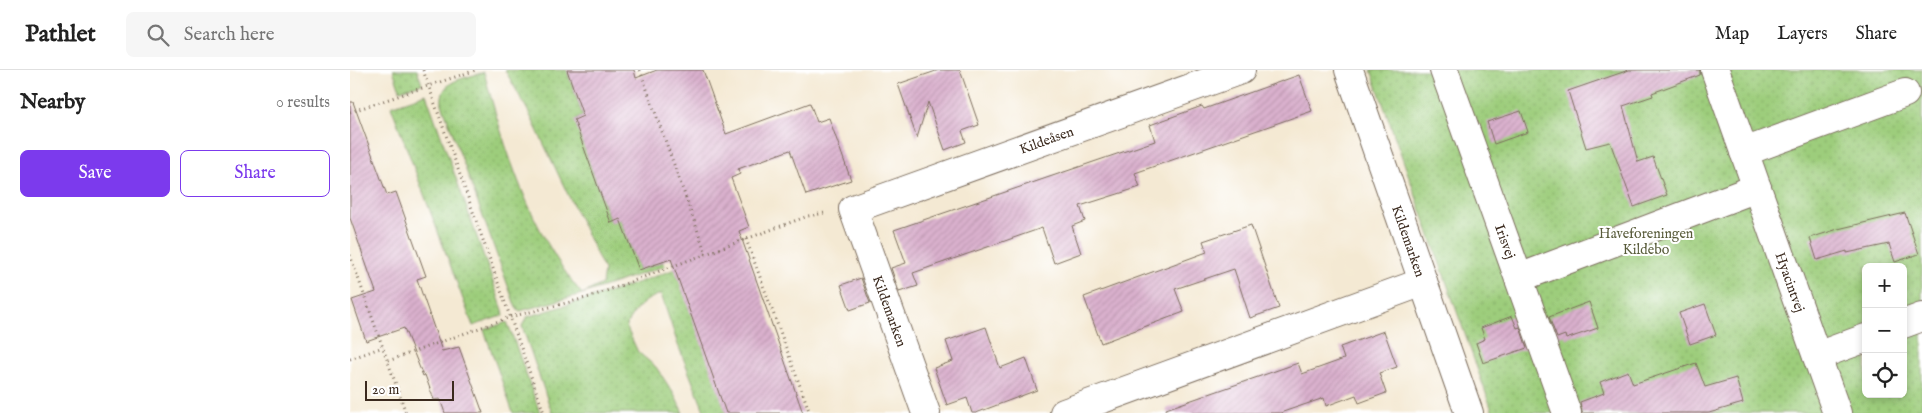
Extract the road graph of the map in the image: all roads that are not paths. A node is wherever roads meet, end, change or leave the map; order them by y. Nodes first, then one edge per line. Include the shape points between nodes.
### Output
1 (1240, 70) edge
2 (1349, 70) edge
3 (1444, 70) edge
4 (1715, 70) edge
5 (1905, 93) dead end
6 (1744, 152) junction
7 (1757, 188) junction
8 (853, 209) joint
9 (1519, 278) junction
10 (1423, 282) junction
11 (1922, 317) edge
12 (1907, 323) edge
13 (1862, 339) edge
14 (1817, 356) junction
15 (926, 413) edge
16 (1064, 413) edge
17 (1469, 413) edge
18 (1567, 413) edge
19 (1837, 413) edge

1 - 8 street, Kildeåsen
2 - 10 street, Kildemarken
3 - 9 street, Irisvej
4 - 6 street, Hyacintvej
5 - 6 street
6 - 7 street, Hyacintvej
7 - 9 street
7 - 14 street, Hyacintvej
8 - 15 street, Kildemarken
9 - 18 street, Irisvej
10 - 16 street
10 - 17 street, Kildemarken
11 - 12 street
13 - 14 street
14 - 19 street, Hyacintvej

